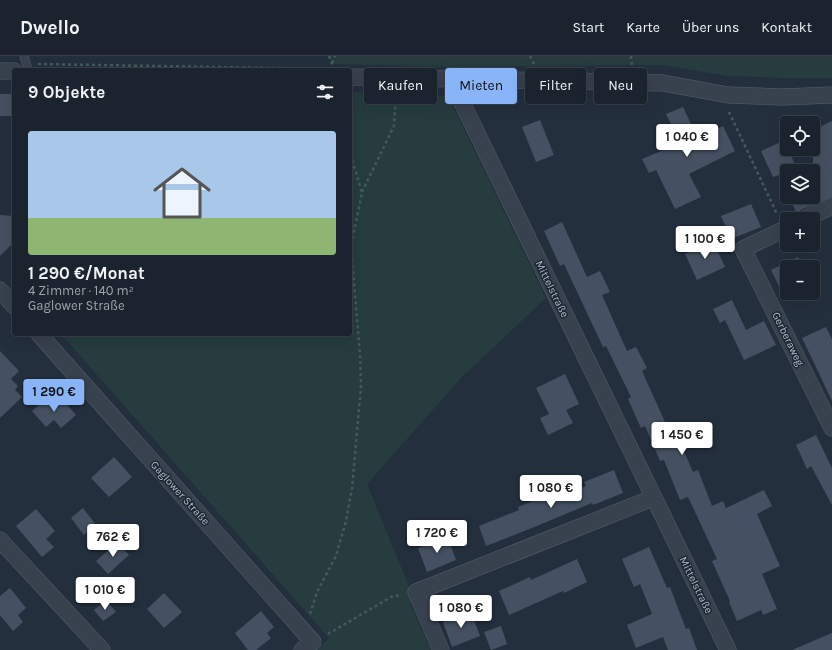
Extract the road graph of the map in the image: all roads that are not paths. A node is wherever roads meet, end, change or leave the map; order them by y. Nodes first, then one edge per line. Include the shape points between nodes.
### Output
1 (24, 56) edge
2 (27, 68) edge
3 (0, 71) edge
4 (12, 71) edge
5 (352, 77) edge
6 (445, 80) edge
7 (517, 81) edge
8 (832, 95) edge
9 (463, 104) edge
10 (832, 206) edge
11 (820, 212) edge
12 (780, 232) edge
13 (0, 290) edge
14 (12, 304) edge
15 (41, 336) edge
16 (832, 428) edge
17 (653, 498) junction
18 (2, 546) edge
19 (307, 642) edge
20 (102, 650) edge
21 (441, 650) edge
22 (728, 650) edge

1 - 2 lane
3 - 4 street
5 - 6 street
7 - 8 street via 663,83 728,96
9 - 17 street, Mittelstraße
10 - 11 street
12 - 16 street, Gerberaweg via 743,249
13 - 14 street
15 - 19 street, Gaglower Straße
17 - 21 street via 416,592
17 - 22 street, Mittelstraße
18 - 20 street

